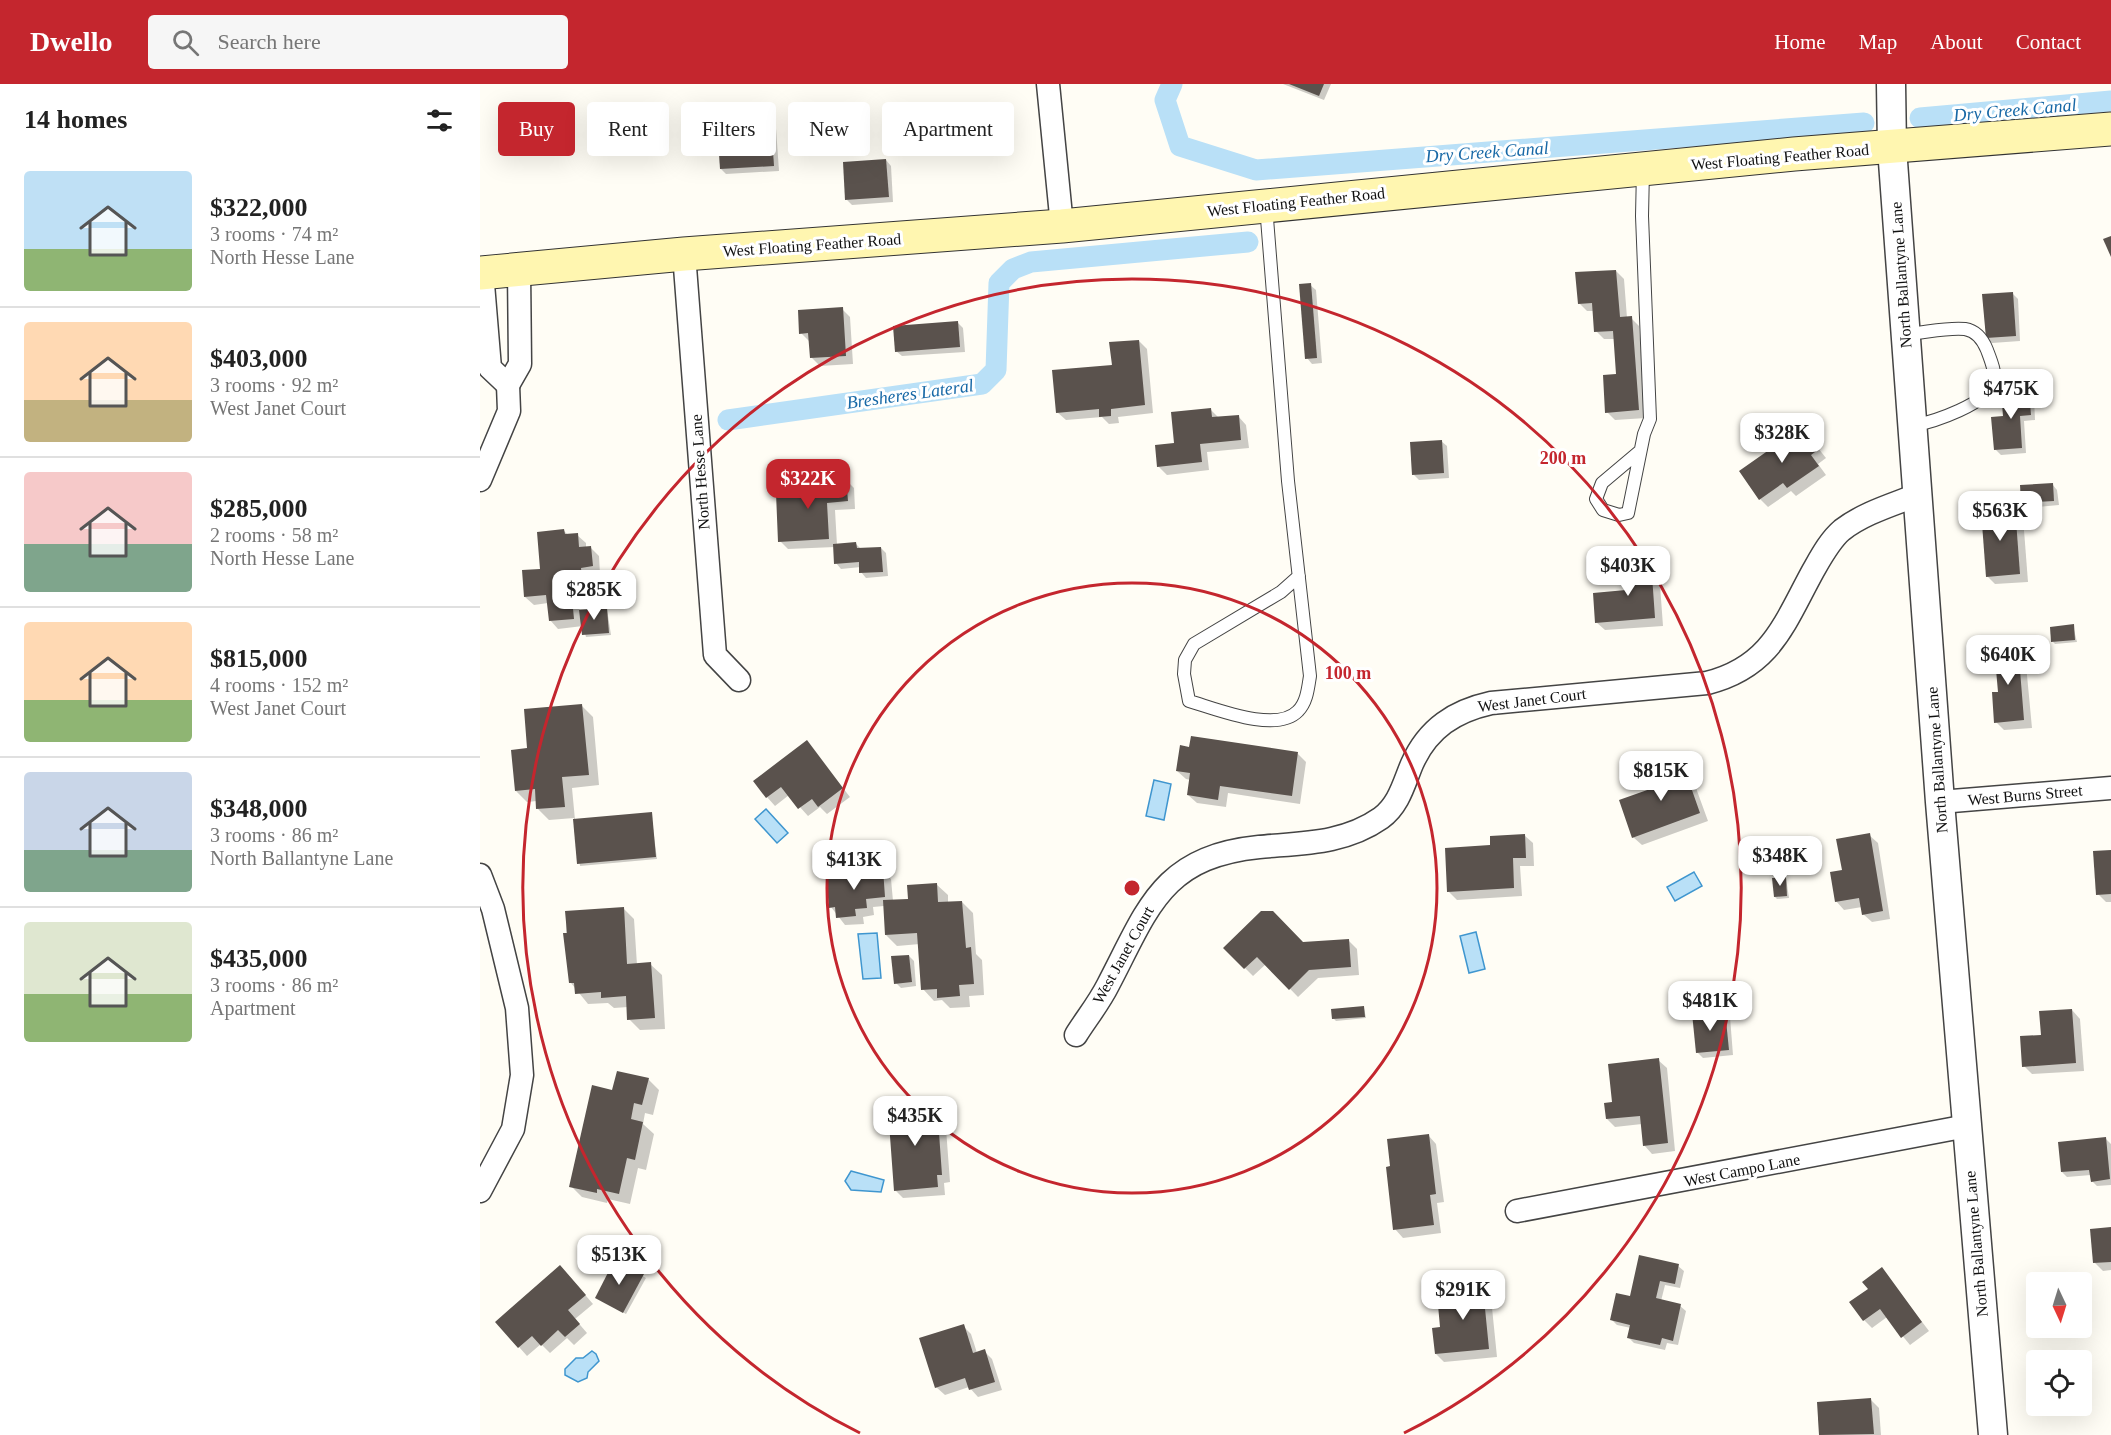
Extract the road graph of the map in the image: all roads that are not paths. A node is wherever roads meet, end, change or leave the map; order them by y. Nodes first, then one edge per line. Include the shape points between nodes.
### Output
1 (1048, 84) edge
2 (1891, 84) edge
3 (2111, 129) edge
4 (1892, 148) junction
5 (1643, 169) junction
6 (1266, 205) junction
7 (1062, 226) junction
8 (684, 254) junction
9 (519, 270) junction
10 (481, 273) edge
11 (1906, 334) junction
12 (508, 385) junction
13 (1912, 426) junction
14 (1640, 452) junction
15 (480, 480) edge
16 (1917, 495) junction
17 (1299, 576) junction
18 (739, 680) dead end
19 (2111, 788) edge
20 (1940, 802) junction
21 (480, 875) edge
22 (1076, 1035) dead end
23 (1966, 1126) junction
24 (480, 1191) edge
25 (1517, 1211) dead end
26 (1993, 1435) edge

1 - 7 street
2 - 4 street, North Ballantyne Lane
3 - 4 main road, West Floating Feather Road
4 - 5 main road, West Floating Feather Road
4 - 11 street, North Ballantyne Lane
5 - 6 main road, West Floating Feather Road
5 - 14 lane via 1650,418
6 - 7 main road, West Floating Feather Road
6 - 17 lane
7 - 8 main road, West Floating Feather Road
8 - 9 main road, West Floating Feather Road
8 - 18 street, North Hesse Lane via 714,655
9 - 10 main road, West Floating Feather Road
9 - 12 street via 520,364
10 - 12 street via 490,368
11 - 13 street, North Ballantyne Lane
11 - 13 lane via 1966,329 1983,339 1995,380 1989,392 1969,404 1937,421
12 - 15 street via 509,411
13 - 16 street, North Ballantyne Lane
14 - 14 lane via 1628,513 1619,515 1603,510 1596,499 1602,483
16 - 20 street, North Ballantyne Lane
16 - 22 street, West Janet Court via 1864,516 1841,531 1822,554 1777,636 1757,661 1730,677 1707,683 1467,708 1446,720 1425,740 1402,792 1384,816 1360,832 1336,840 1239,850 1197,864 1175,878 1137,923 1107,987
17 - 17 lane via 1310,676 1305,701 1296,713 1280,719 1258,720 1189,701 1185,660 1194,644 1281,592
19 - 20 street, West Burns Street
20 - 23 street, North Ballantyne Lane
21 - 24 street via 493,909 517,1008 522,1075 513,1129
23 - 25 street, West Campo Lane
23 - 26 street, North Ballantyne Lane

